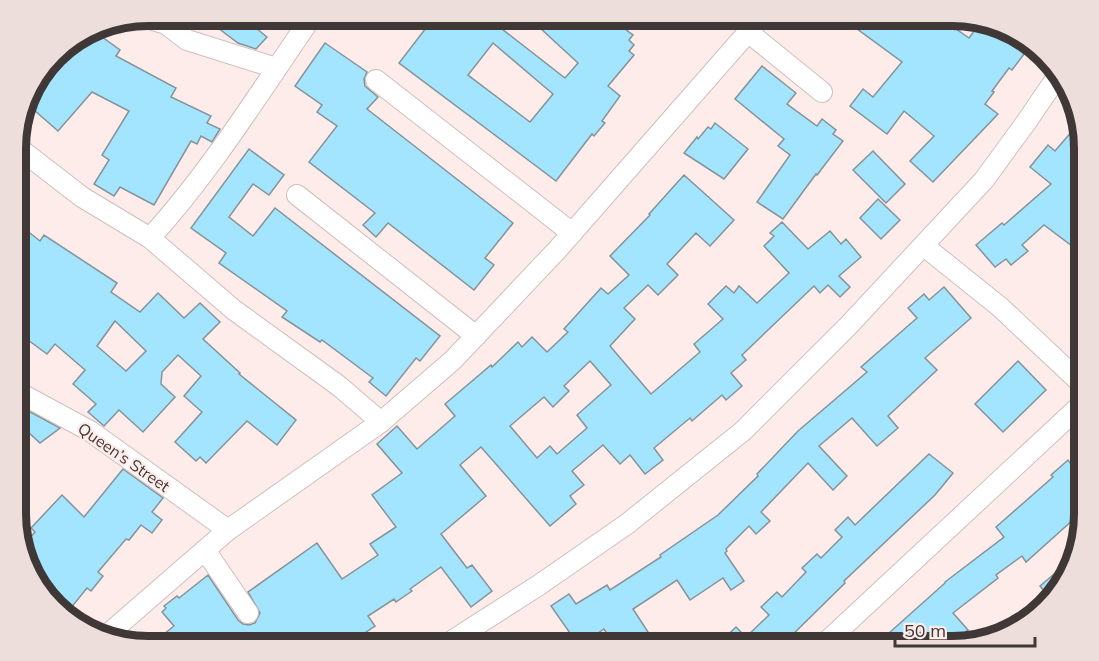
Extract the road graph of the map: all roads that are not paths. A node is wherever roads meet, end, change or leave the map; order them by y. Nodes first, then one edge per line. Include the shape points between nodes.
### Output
1 (169, 26) edge
2 (305, 26) edge
3 (753, 26) edge
4 (748, 32) junction
5 (276, 68) junction
6 (376, 81) dead end
7 (1054, 82) edge
8 (822, 92) dead end
9 (26, 154) edge
10 (297, 195) dead end
11 (572, 233) junction
12 (150, 238) junction
13 (924, 246) junction
14 (476, 336) junction
15 (1073, 376) edge
16 (26, 396) edge
17 (1073, 412) edge
18 (381, 422) junction
19 (228, 530) junction
20 (205, 550) junction
21 (248, 613) dead end
22 (113, 630) edge
23 (834, 635) edge
24 (460, 636) edge

1 - 5 street via 188,40
2 - 5 street
3 - 4 street
4 - 8 street
4 - 11 street
5 - 12 street via 222,147
6 - 11 street
7 - 13 street via 984,180
9 - 12 street via 82,197
10 - 14 street
11 - 14 street
12 - 18 street via 234,310 339,386
13 - 15 street via 1000,307
13 - 24 street via 743,431 627,524
14 - 18 street
16 - 19 street, Queen’s Street via 90,431
17 - 23 street
18 - 19 street
19 - 20 street
20 - 21 street
20 - 22 street

